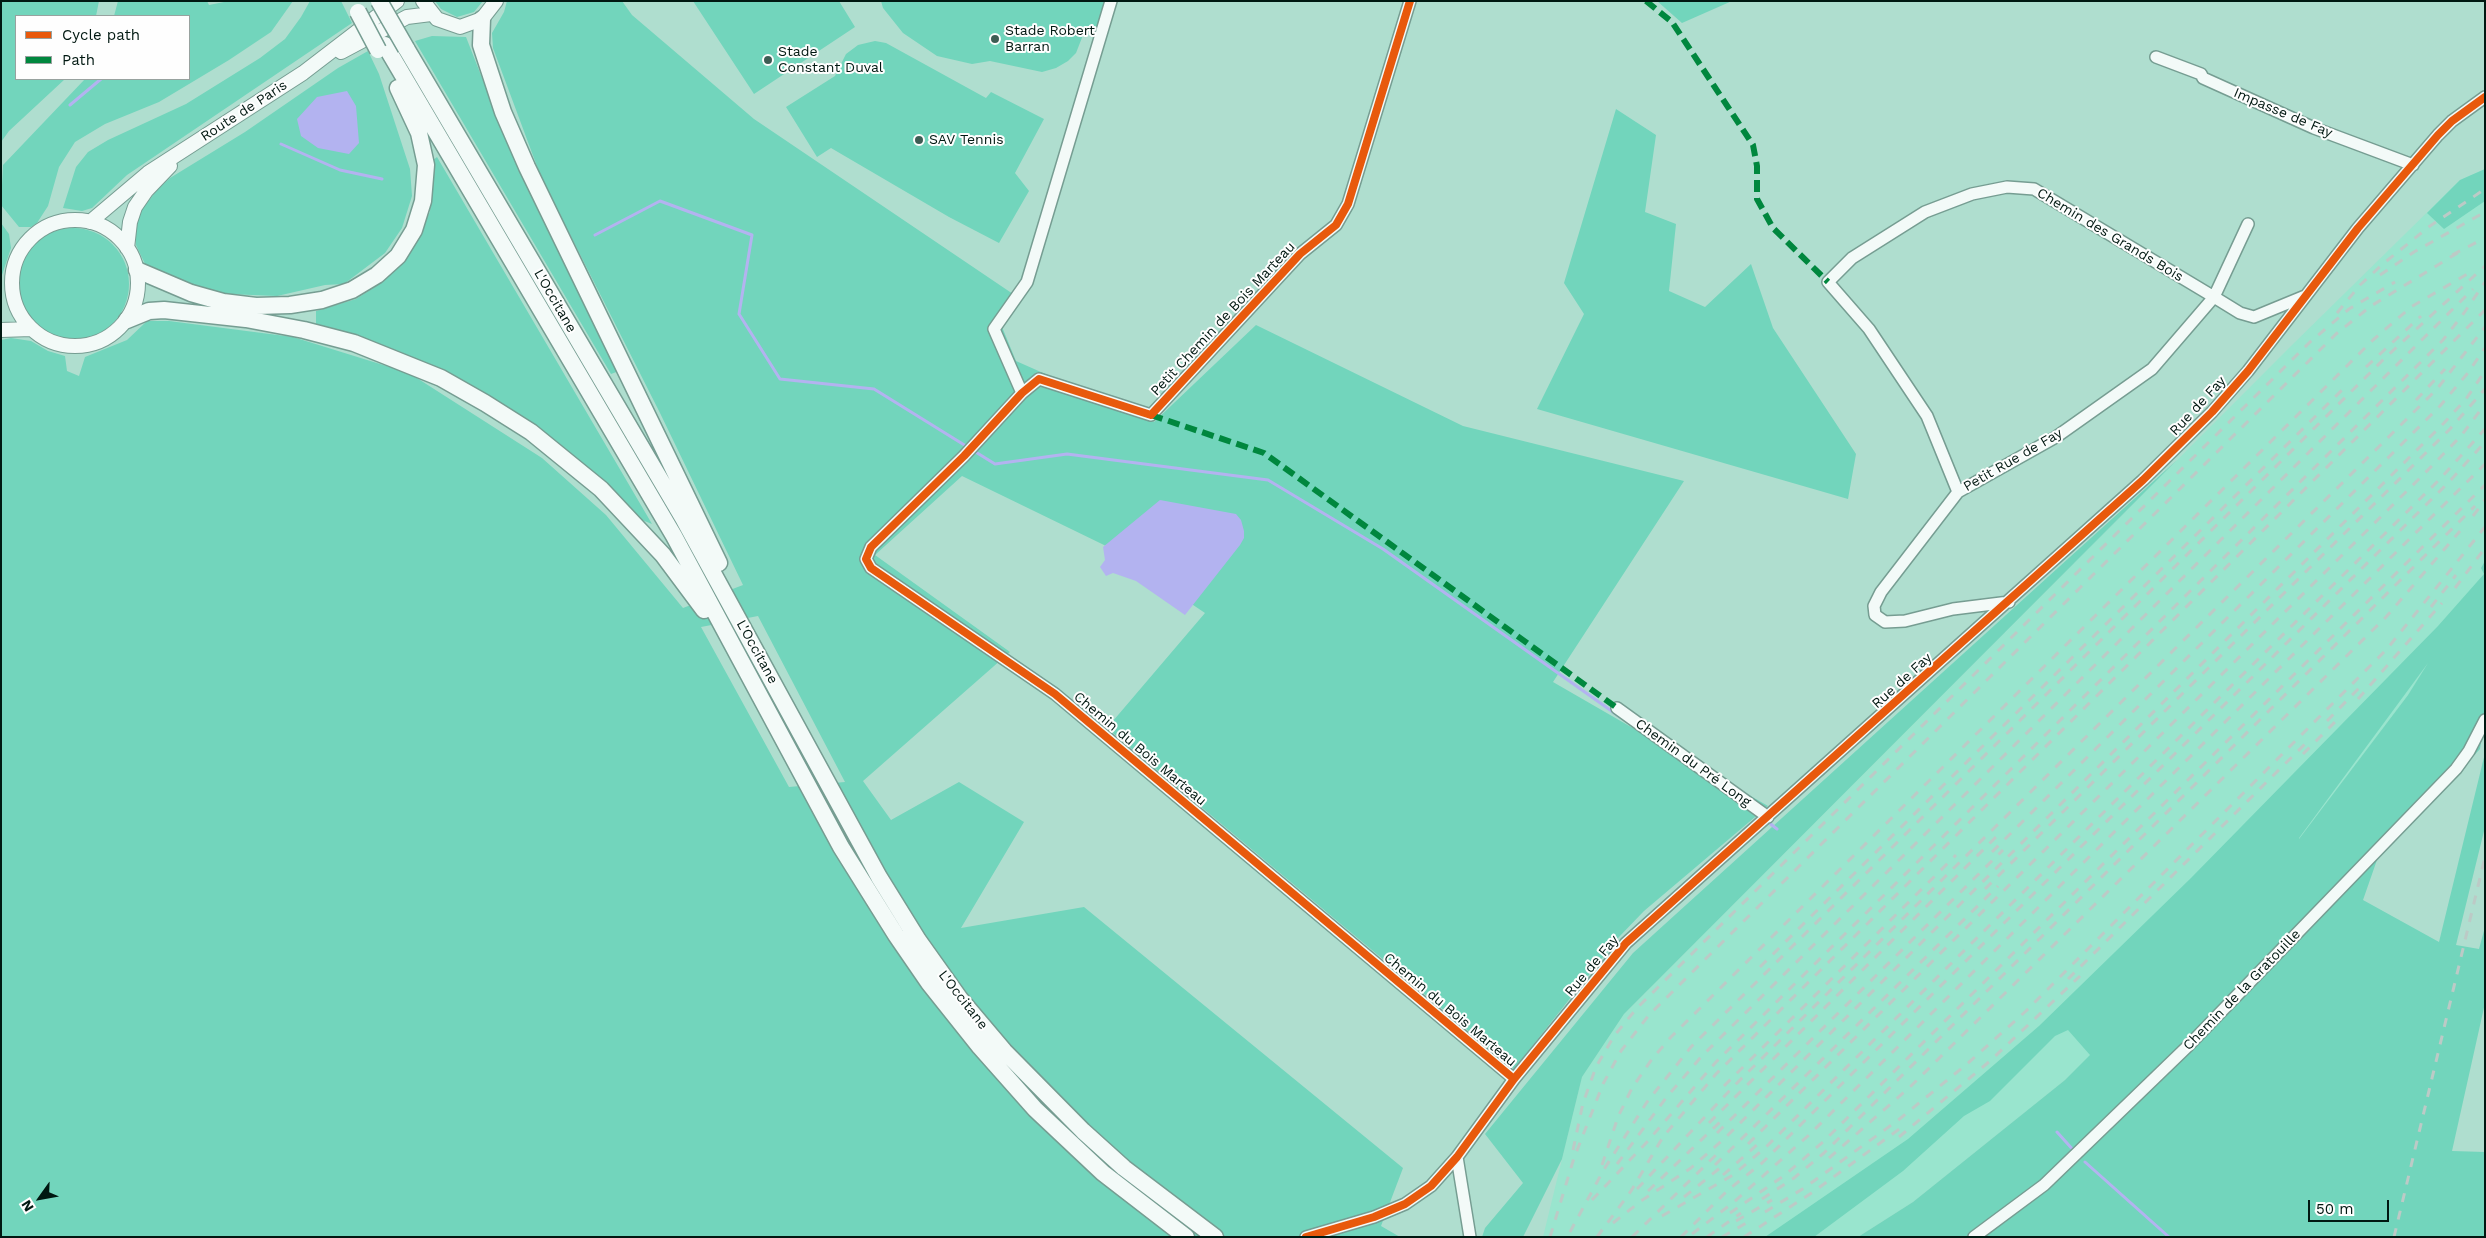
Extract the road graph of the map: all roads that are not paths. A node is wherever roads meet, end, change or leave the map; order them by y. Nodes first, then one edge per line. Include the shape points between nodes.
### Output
1 (379, 1) edge
2 (397, 1) edge
3 (423, 1) edge
4 (496, 1) edge
5 (1111, 1) edge
6 (1410, 1) edge
7 (358, 6) edge
8 (431, 14) junction
9 (482, 19) junction
10 (382, 48) junction
11 (2156, 57) dead end
12 (302, 73) junction
13 (2485, 97) edge
14 (186, 149) junction
15 (2413, 165) junction
16 (90, 222) junction
17 (2248, 224) dead end
18 (127, 248) junction
19 (137, 270) junction
20 (6, 292) edge
21 (2305, 296) junction
22 (2214, 297) junction
23 (127, 320) junction
24 (31, 329) junction
25 (1, 330) edge
26 (1022, 392) junction
27 (979, 440) joint
28 (1958, 492) junction
29 (2009, 602) junction
30 (737, 616) junction
31 (742, 663) junction
32 (1618, 708) dead end
33 (2485, 720) edge
34 (1768, 817) junction
35 (1514, 1079) junction
36 (1457, 1157) junction
37 (1186, 1237) edge
38 (1215, 1237) edge
39 (1306, 1237) edge
40 (1470, 1237) edge
41 (1974, 1237) edge

1 - 30 highway, L'Occitane, bridge via 683,518
2 - 12 main road
3 - 8 main road
4 - 9 main road
5 - 26 street via 1026,282 994,330
6 - 26 street, Petit Chemin de Bois Marteau via 1348,204 1336,225 1300,254 1151,415 1039,379
7 - 10 highway, L'Occitane
8 - 9 main road via 452,26 468,26
8 - 12 main road via 407,17
9 - 30 highway via 481,45 503,112 527,168 729,583
10 - 19 highway via 419,133 426,165 423,201 414,230 398,256 377,275 352,290 322,300 290,305 256,306 223,302 161,282
10 - 31 highway, L'Occitane via 674,536
11 - 15 street, Impasse de Fay via 2201,74 2203,78 2314,128
12 - 14 main road, Route de Paris
13 - 15 street, Rue de Fay via 2452,121
14 - 16 main road via 148,173
14 - 18 main road via 135,207
15 - 21 street, Rue de Fay
16 - 18 main road via 108,230
16 - 20 main road via 64,221 37,233 17,257
17 - 22 street, Petit Rue de Fay
18 - 19 main road
19 - 23 main road via 137,296
20 - 24 main road
21 - 22 street via 2254,317 2240,313
21 - 29 street, Rue de Fay via 2212,412 2110,512
22 - 28 street, Petit Rue de Fay via 2152,369 2056,437
22 - 28 street, Chemin des Grands Bois via 2034,189 2007,187 1972,194 1925,212 1852,258 1828,282 1869,329 1927,416
23 - 24 main road via 107,338 80,347 55,344
23 - 31 highway via 149,311 164,310 246,319 304,330 401,361 486,403 565,458 628,516 663,555
24 - 25 main road
26 - 27 street, Petit Chemin de Bois Marteau
27 - 35 street, Chemin du Bois Marteau via 871,547 867,554 868,564 1054,694
28 - 29 street, Petit Rue de Fay via 1881,592 1874,606 1875,615 1885,622 1905,621 1954,609
29 - 34 street, Rue de Fay
30 - 38 highway, L'Occitane via 879,877 960,999 1004,1051 1082,1131 1124,1168
31 - 37 highway, L'Occitane via 855,871 929,983 1035,1109 1103,1172
32 - 34 street, Chemin du Pré Long
33 - 41 street, Chemin de la Gratouille via 2456,769 2189,1045 2044,1185
34 - 35 street, Rue de Fay via 1626,944
35 - 36 street, Rue de Fay
36 - 39 street, Rue de Fay via 1431,1186 1405,1204 1374,1217
36 - 40 street

